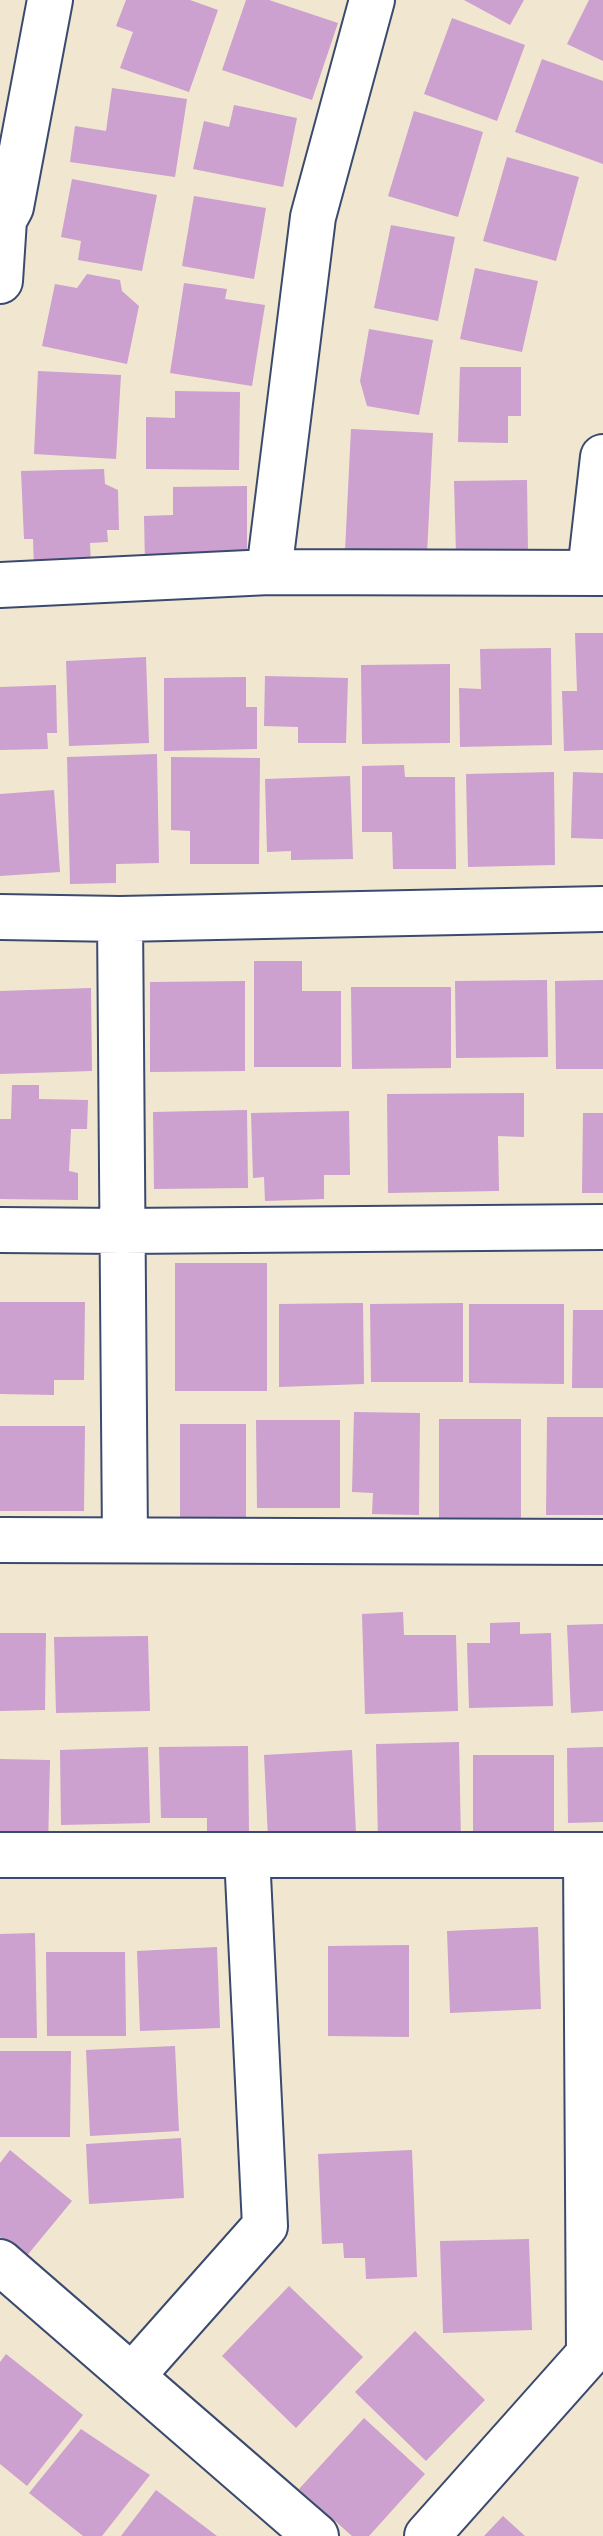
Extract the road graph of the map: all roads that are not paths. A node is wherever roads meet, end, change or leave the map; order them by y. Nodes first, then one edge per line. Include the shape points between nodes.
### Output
1 (50, 0) edge
2 (372, 0) edge
3 (0, 281) edge
4 (603, 457) edge
5 (269, 572) junction
6 (596, 572) edge
7 (0, 585) edge
8 (603, 909) edge
9 (0, 917) edge
10 (120, 919) junction
11 (603, 1227) edge
12 (0, 1230) edge
13 (123, 1231) junction
14 (0, 1540) edge
15 (125, 1540) junction
16 (603, 1542) edge
17 (0, 1855) edge
18 (247, 1855) junction
19 (594, 1855) edge
20 (0, 2262) edge
21 (596, 2354) edge
22 (132, 2376) junction
23 (316, 2536) edge
24 (427, 2536) edge

1 - 3 street via 11,207 4,220
2 - 5 street via 313,217
4 - 6 street
5 - 6 street
5 - 7 street
8 - 10 street
9 - 10 street
10 - 13 street
11 - 13 street
12 - 13 street
13 - 15 street
14 - 15 street
15 - 16 street
17 - 18 street
18 - 19 street
18 - 22 street via 265,2226
19 - 21 street
20 - 22 street
21 - 24 street
22 - 23 street

